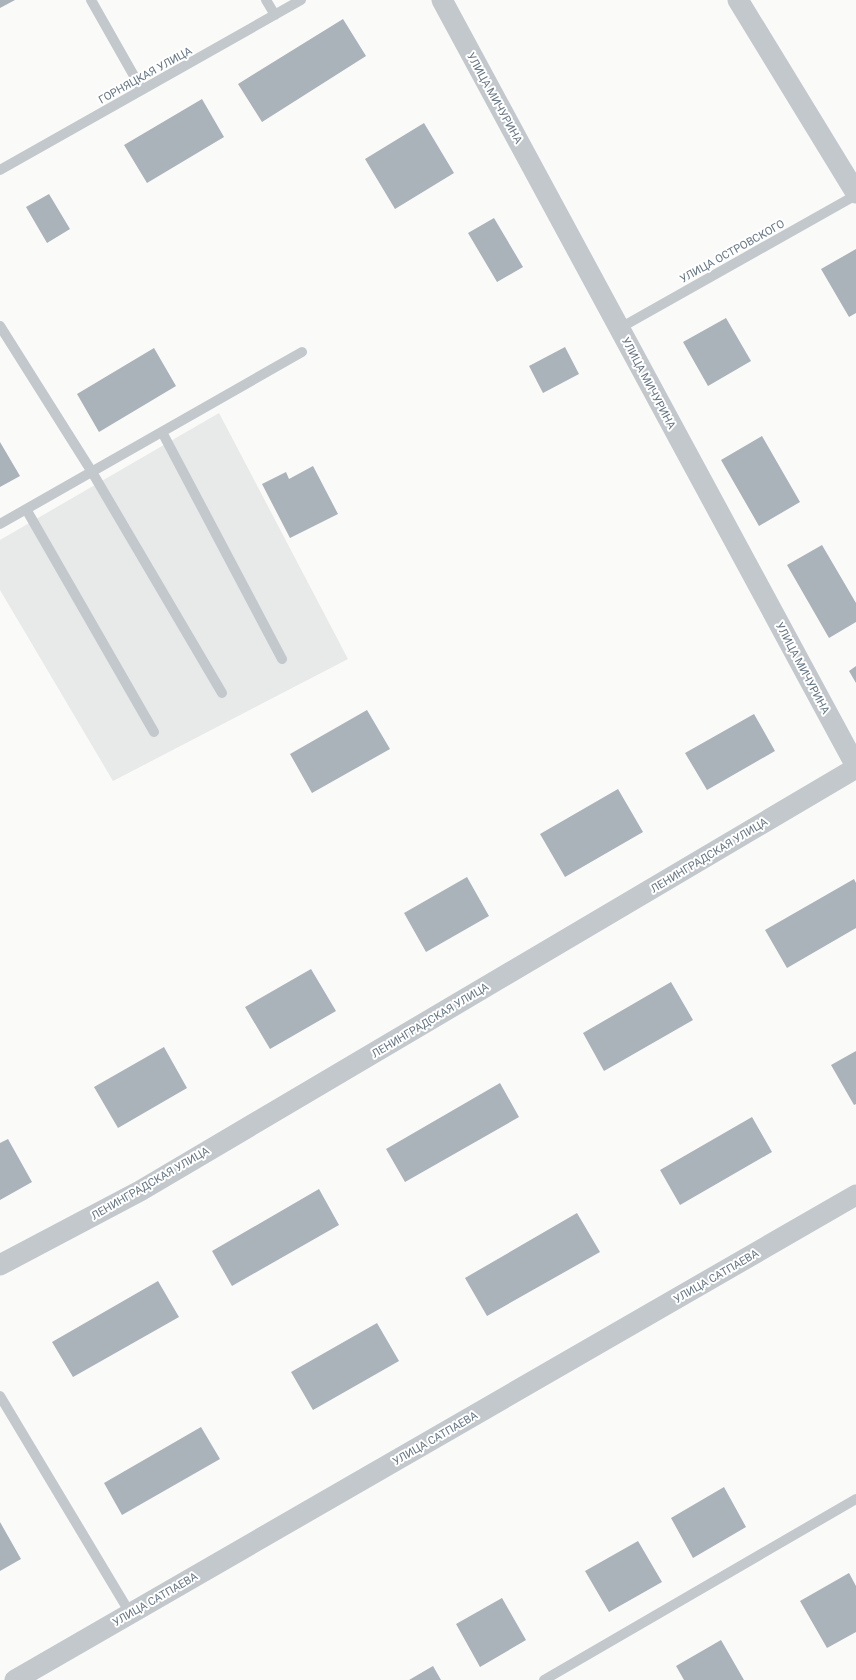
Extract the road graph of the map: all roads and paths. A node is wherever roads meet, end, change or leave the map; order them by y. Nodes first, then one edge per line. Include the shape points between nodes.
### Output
1 (92, 0) edge
2 (266, 0) edge
3 (301, 0) edge
4 (442, 0) edge
5 (738, 0) edge
6 (275, 15) junction
7 (142, 90) junction
8 (0, 170) edge
9 (856, 194) edge
10 (0, 326) edge
11 (620, 328) junction
12 (302, 352) dead end
13 (162, 432) junction
14 (92, 472) junction
15 (26, 509) junction
16 (0, 524) edge
17 (282, 659) dead end
18 (222, 693) dead end
19 (154, 732) dead end
20 (856, 767) edge
21 (856, 1195) edge
22 (0, 1265) edge
23 (0, 1396) edge
24 (856, 1499) edge
25 (130, 1613) junction
26 (15, 1680) edge
27 (544, 1680) edge

1 - 7 lane
2 - 6 lane
3 - 6 lane, ГОРНЯЦКАЯ УЛИЦА
4 - 11 street, УЛИЦА МИЧУРИНА
5 - 9 street
6 - 7 lane, ГОРНЯЦКАЯ УЛИЦА
7 - 8 lane, ГОРНЯЦКАЯ УЛИЦА
9 - 11 lane, УЛИЦА ОСТРОВСКОГО
10 - 14 lane
11 - 20 street, УЛИЦА МИЧУРИНА
12 - 13 lane
13 - 14 lane
13 - 17 lane
14 - 15 lane
14 - 18 lane
15 - 16 lane
15 - 19 lane
20 - 22 street, ЛЕНИНГРАДСКАЯ УЛИЦА via 146,1187
21 - 25 street, УЛИЦА САТПАЕВА
23 - 25 lane
24 - 27 lane
25 - 26 street, УЛИЦА САТПАЕВА

